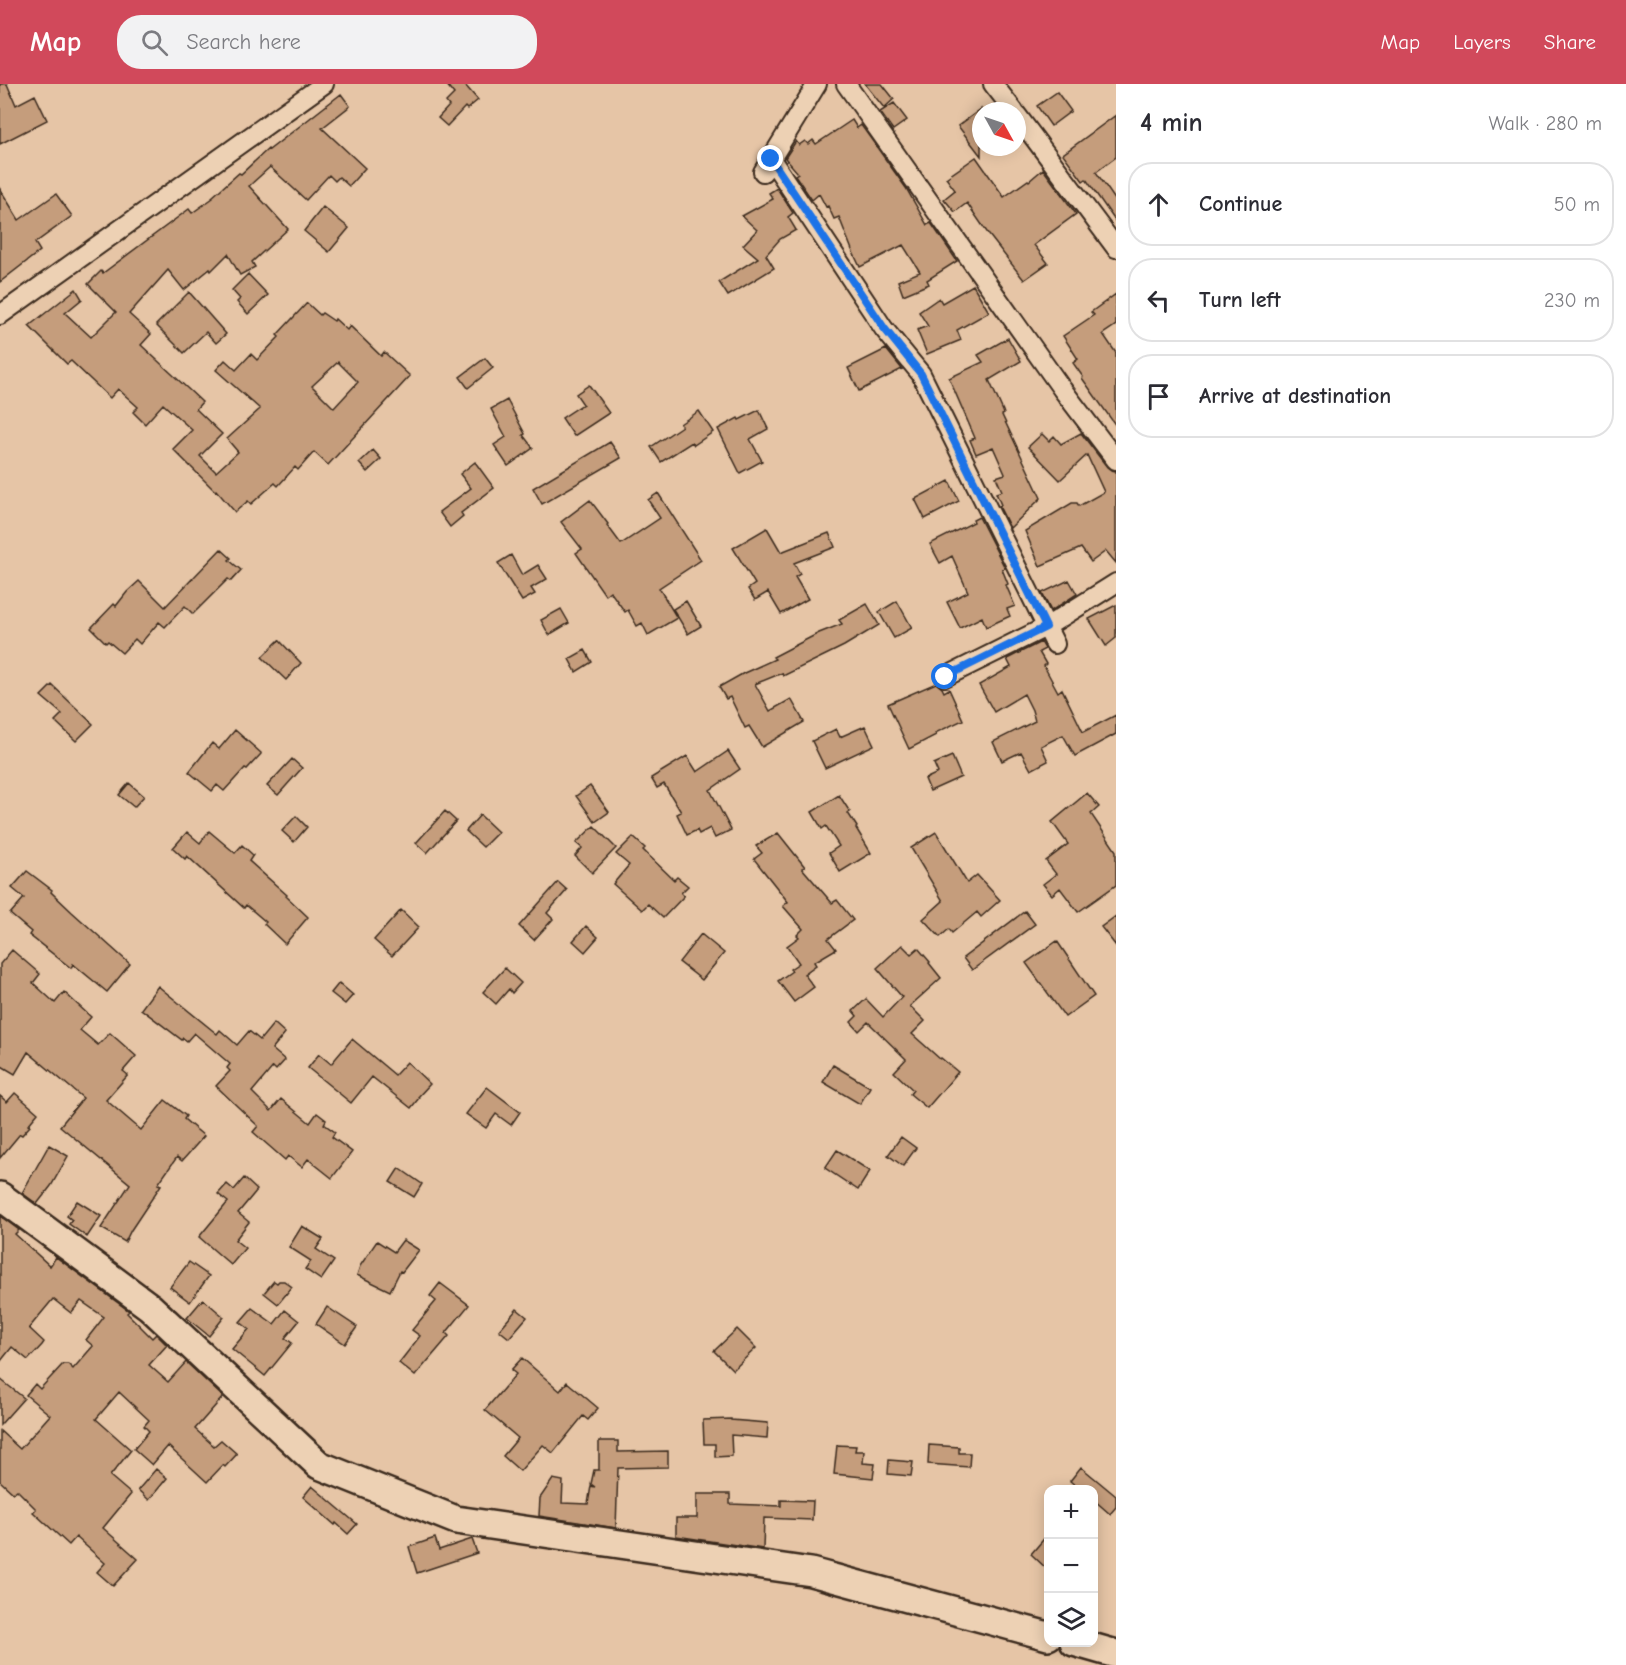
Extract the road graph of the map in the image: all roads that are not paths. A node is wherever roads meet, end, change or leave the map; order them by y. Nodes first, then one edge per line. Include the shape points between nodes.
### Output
1 (324, 84) edge
2 (817, 84) edge
3 (846, 84) edge
4 (993, 84) edge
5 (1007, 102) edge
6 (1026, 127) edge
7 (1116, 248) edge
8 (0, 315) edge
9 (1116, 460) edge
10 (1116, 583) edge
11 (1046, 627) junction
12 (1055, 644) dead end
13 (945, 677) dead end
14 (0, 1196) edge
15 (1044, 1635) edge
16 (1092, 1647) edge
17 (1116, 1654) edge

1 - 8 street
2 - 11 street via 767,165 921,374
3 - 9 street
4 - 5 street
6 - 7 street
10 - 11 street
11 - 12 street
11 - 13 street
14 - 15 street via 150,1307 319,1465 456,1520 811,1572
16 - 17 street

